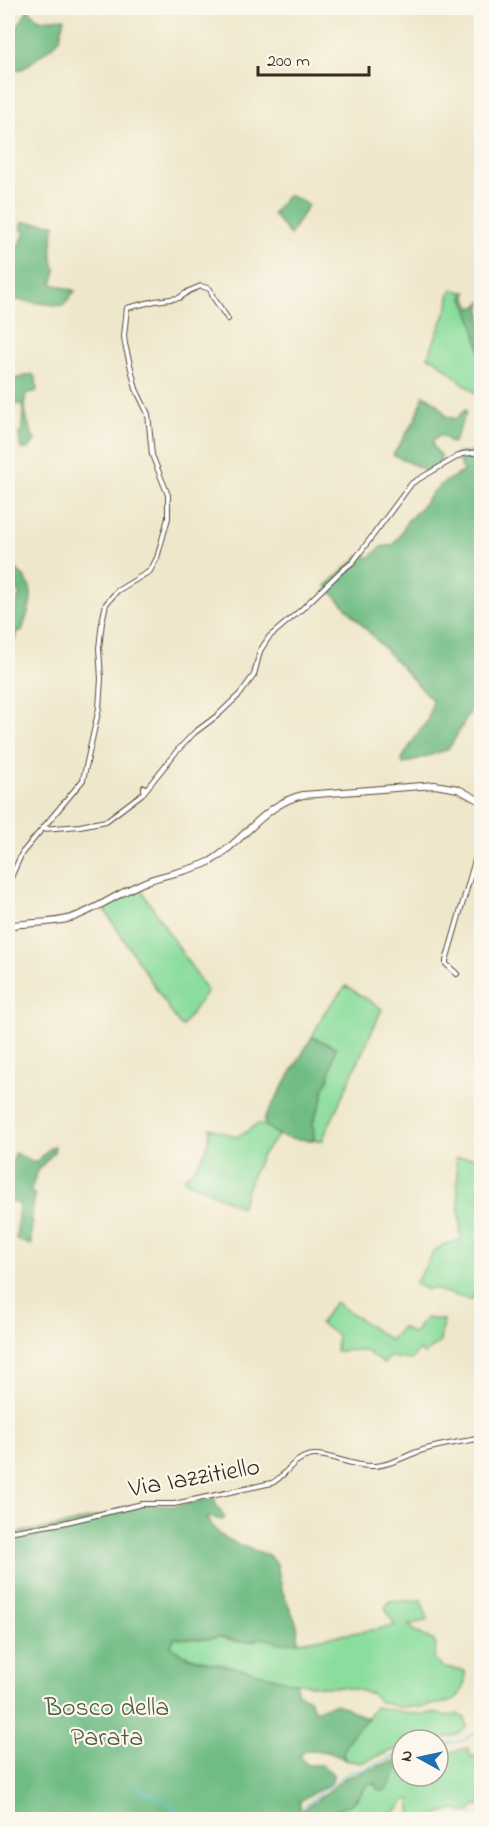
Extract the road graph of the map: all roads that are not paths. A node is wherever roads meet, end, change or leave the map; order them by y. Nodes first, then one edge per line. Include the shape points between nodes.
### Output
1 (228, 319) dead end
2 (482, 452) edge
3 (482, 802) edge
4 (42, 829) junction
5 (482, 836) edge
6 (8, 884) edge
7 (8, 926) edge
8 (457, 974) dead end
9 (481, 1438) edge
10 (482, 1443) edge
11 (8, 1532) edge

1 - 4 street via 210,289 201,286 178,298 127,308 125,344 136,389 148,414 152,455 168,495 168,518 150,571 117,591 106,604 99,640 99,708 86,771 81,784
2 - 4 street via 459,455 409,486 353,562 266,640 254,675 240,694 194,733 144,789 106,821
3 - 7 main road via 461,790 435,785 293,796 204,864 151,880 72,917
4 - 6 street via 22,853
5 - 8 street via 446,961
9 - 10 street
9 - 11 street, Via Iazzitiello via 430,1448 379,1466 309,1455 294,1462 272,1483 174,1504 141,1504

